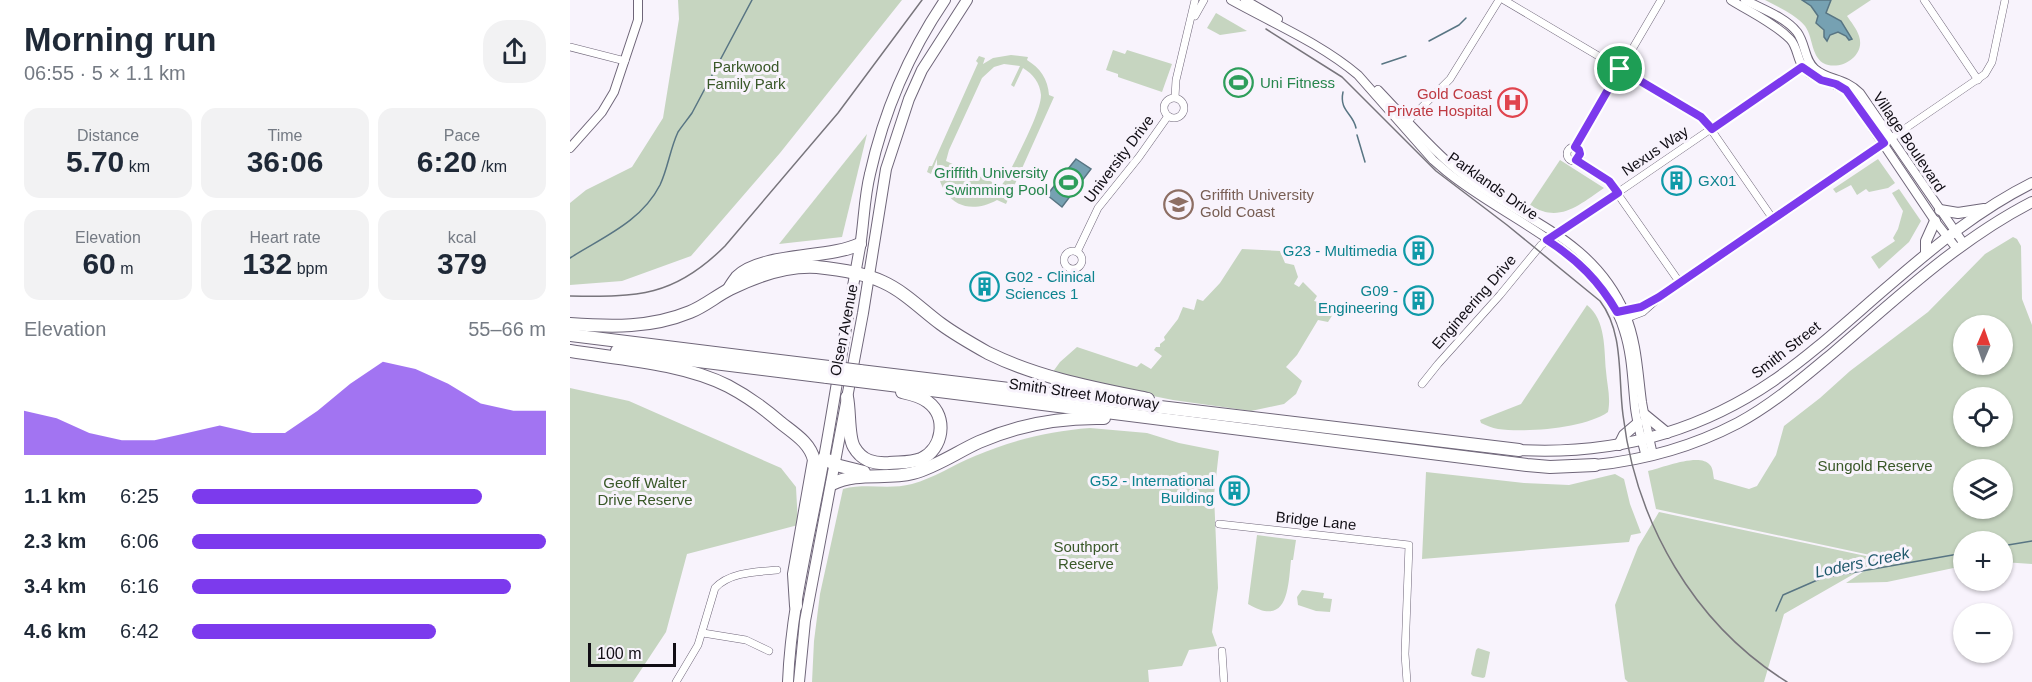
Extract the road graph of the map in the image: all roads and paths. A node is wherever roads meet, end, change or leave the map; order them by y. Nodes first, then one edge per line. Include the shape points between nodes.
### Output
1 (638, 0) edge
2 (945, 0) edge
3 (967, 0) edge
4 (1196, 0) edge
5 (1204, 0) edge
6 (1231, 0) edge
7 (1245, 0) edge
8 (1498, 0) edge
9 (1504, 0) edge
10 (1661, 0) edge
11 (1731, 0) edge
12 (1745, 0) edge
13 (1924, 0) edge
14 (2005, 0) edge
15 (1190, 27) junction
16 (570, 47) edge
17 (625, 61) junction
18 (1805, 65) junction
19 (1620, 69) junction
20 (1978, 80) junction
21 (1175, 98) junction
22 (1168, 116) junction
23 (1406, 124) junction
24 (1712, 129) junction
25 (1887, 141) junction
26 (570, 148) edge
27 (2032, 183) edge
28 (1618, 193) junction
29 (2032, 202) edge
30 (1987, 209) junction
31 (1940, 210) junction
32 (1773, 219) junction
33 (1935, 221) junction
34 (1556, 234) junction
35 (1950, 234) junction
36 (1547, 240) junction
37 (860, 244) junction
38 (1960, 247) junction
39 (1077, 252) dead end
40 (1926, 253) junction
41 (854, 274) junction
42 (869, 277) junction
43 (1680, 283) junction
44 (728, 290) junction
45 (1622, 316) junction
46 (570, 324) edge
47 (570, 335) edge
48 (570, 345) edge
49 (570, 351) edge
50 (828, 372) junction
51 (860, 376) junction
52 (1422, 384) dead end
53 (848, 397) junction
54 (1184, 410) junction
55 (1129, 416) junction
56 (1641, 419) junction
57 (1667, 433) junction
58 (1646, 439) junction
59 (1619, 445) junction
60 (1519, 450) joint
61 (1650, 456) junction
62 (824, 458) junction
63 (836, 465) junction
64 (1595, 465) joint
65 (877, 475) junction
66 (832, 484) junction
67 (1219, 524) dead end
68 (777, 570) dead end
69 (796, 606) junction
70 (703, 633) junction
71 (769, 651) dead end
72 (1222, 651) dead end
73 (676, 682) edge
74 (788, 682) edge
75 (799, 682) edge
76 (1224, 682) edge
77 (1407, 682) edge

1 - 17 street via 638,20
2 - 37 main road, Olsen Avenue via 911,55 893,97 869,176
3 - 42 main road, Olsen Avenue via 922,70 897,130 886,169
4 - 15 street
5 - 15 street
6 - 23 street, Parklands Drive via 1344,63
7 - 23 street, Parklands Drive via 1342,55 1365,75
8 - 23 street via 1450,79
9 - 19 street
10 - 19 street
11 - 18 street via 1791,40
12 - 18 street via 1797,32 1804,45
13 - 20 street
14 - 20 street via 1992,63
15 - 21 street
16 - 17 street
17 - 26 street via 614,93 602,112
18 - 24 street, Nexus Way
18 - 25 street, Village Boulevard via 1821,80 1846,90
19 - 24 street via 1701,117
19 - 28 street via 1575,147 1567,154 1609,181
20 - 25 street
21 - 22 street via 1164,104
21 - 22 street via 1183,103 1184,109 1178,117
22 - 39 street, University Drive via 1098,208
23 - 34 street, Parklands Drive via 1459,172
23 - 36 street, Parklands Drive via 1433,160 1454,178
24 - 28 street, Nexus Way
24 - 32 street
25 - 31 street, Village Boulevard
25 - 32 street
25 - 33 street, Village Boulevard
27 - 30 main road, Smith Street
28 - 34 street, Nexus Way
28 - 43 street
29 - 38 main road, Smith Street
30 - 31 main road via 1958,213
30 - 35 main road, Smith Street
31 - 35 street, Village Boulevard
32 - 43 street
33 - 35 street, Village Boulevard
33 - 40 main road via 1926,241
34 - 36 street, Nexus Way
34 - 45 street, Parklands Drive via 1599,269
35 - 38 street, Village Boulevard
35 - 40 main road, Smith Street
36 - 45 street, Parklands Drive via 1583,266
36 - 52 street, Engineering Drive
37 - 41 main road, Olsen Avenue
37 - 44 highway via 848,250 764,265 740,275
38 - 61 main road, Smith Street via 1767,405 1718,433
40 - 57 main road, Smith Street via 1775,380 1724,410
41 - 42 highway
41 - 44 highway via 815,267 793,268
41 - 62 main road, Olsen Avenue
42 - 53 main road, Olsen Avenue
42 - 54 highway via 894,288 948,329 1004,360 1056,379
43 - 45 street
44 - 46 highway via 690,312 655,323 616,327
45 - 56 street, Parklands Drive
47 - 50 highway, Smith Street Motorway
48 - 50 highway, Smith Street Motorway
49 - 69 highway via 714,380 757,404 807,444 814,460 794,574
50 - 51 highway, Smith Street Motorway, bridge
51 - 53 highway via 868,387 928,402 940,423 936,446 916,461 881,463 863,458 851,441
51 - 54 highway, Smith Street Motorway
51 - 55 highway, Smith Street Motorway
53 - 63 main road, Olsen Avenue
54 - 60 highway, Smith Street Motorway
55 - 64 highway, Smith Street Motorway via 1527,465
55 - 65 highway via 1077,418 1031,426 980,442 913,473
56 - 57 main road
56 - 58 street, Parklands Drive
56 - 59 main road
57 - 58 main road, Smith Street
58 - 59 main road, Smith Street
58 - 61 street, Parklands Drive
59 - 60 main road, Smith Street via 1567,451
61 - 64 main road, Smith Street
62 - 63 highway
62 - 69 main road, Olsen Avenue
63 - 65 highway
63 - 66 main road, Olsen Avenue
65 - 66 highway via 843,478
66 - 75 main road, Olsen Avenue via 807,610
67 - 77 street, Bridge Lane via 1409,545
68 - 70 street via 721,581 712,595
69 - 74 main road, Olsen Avenue
70 - 71 street via 746,640
70 - 73 street
72 - 76 street

